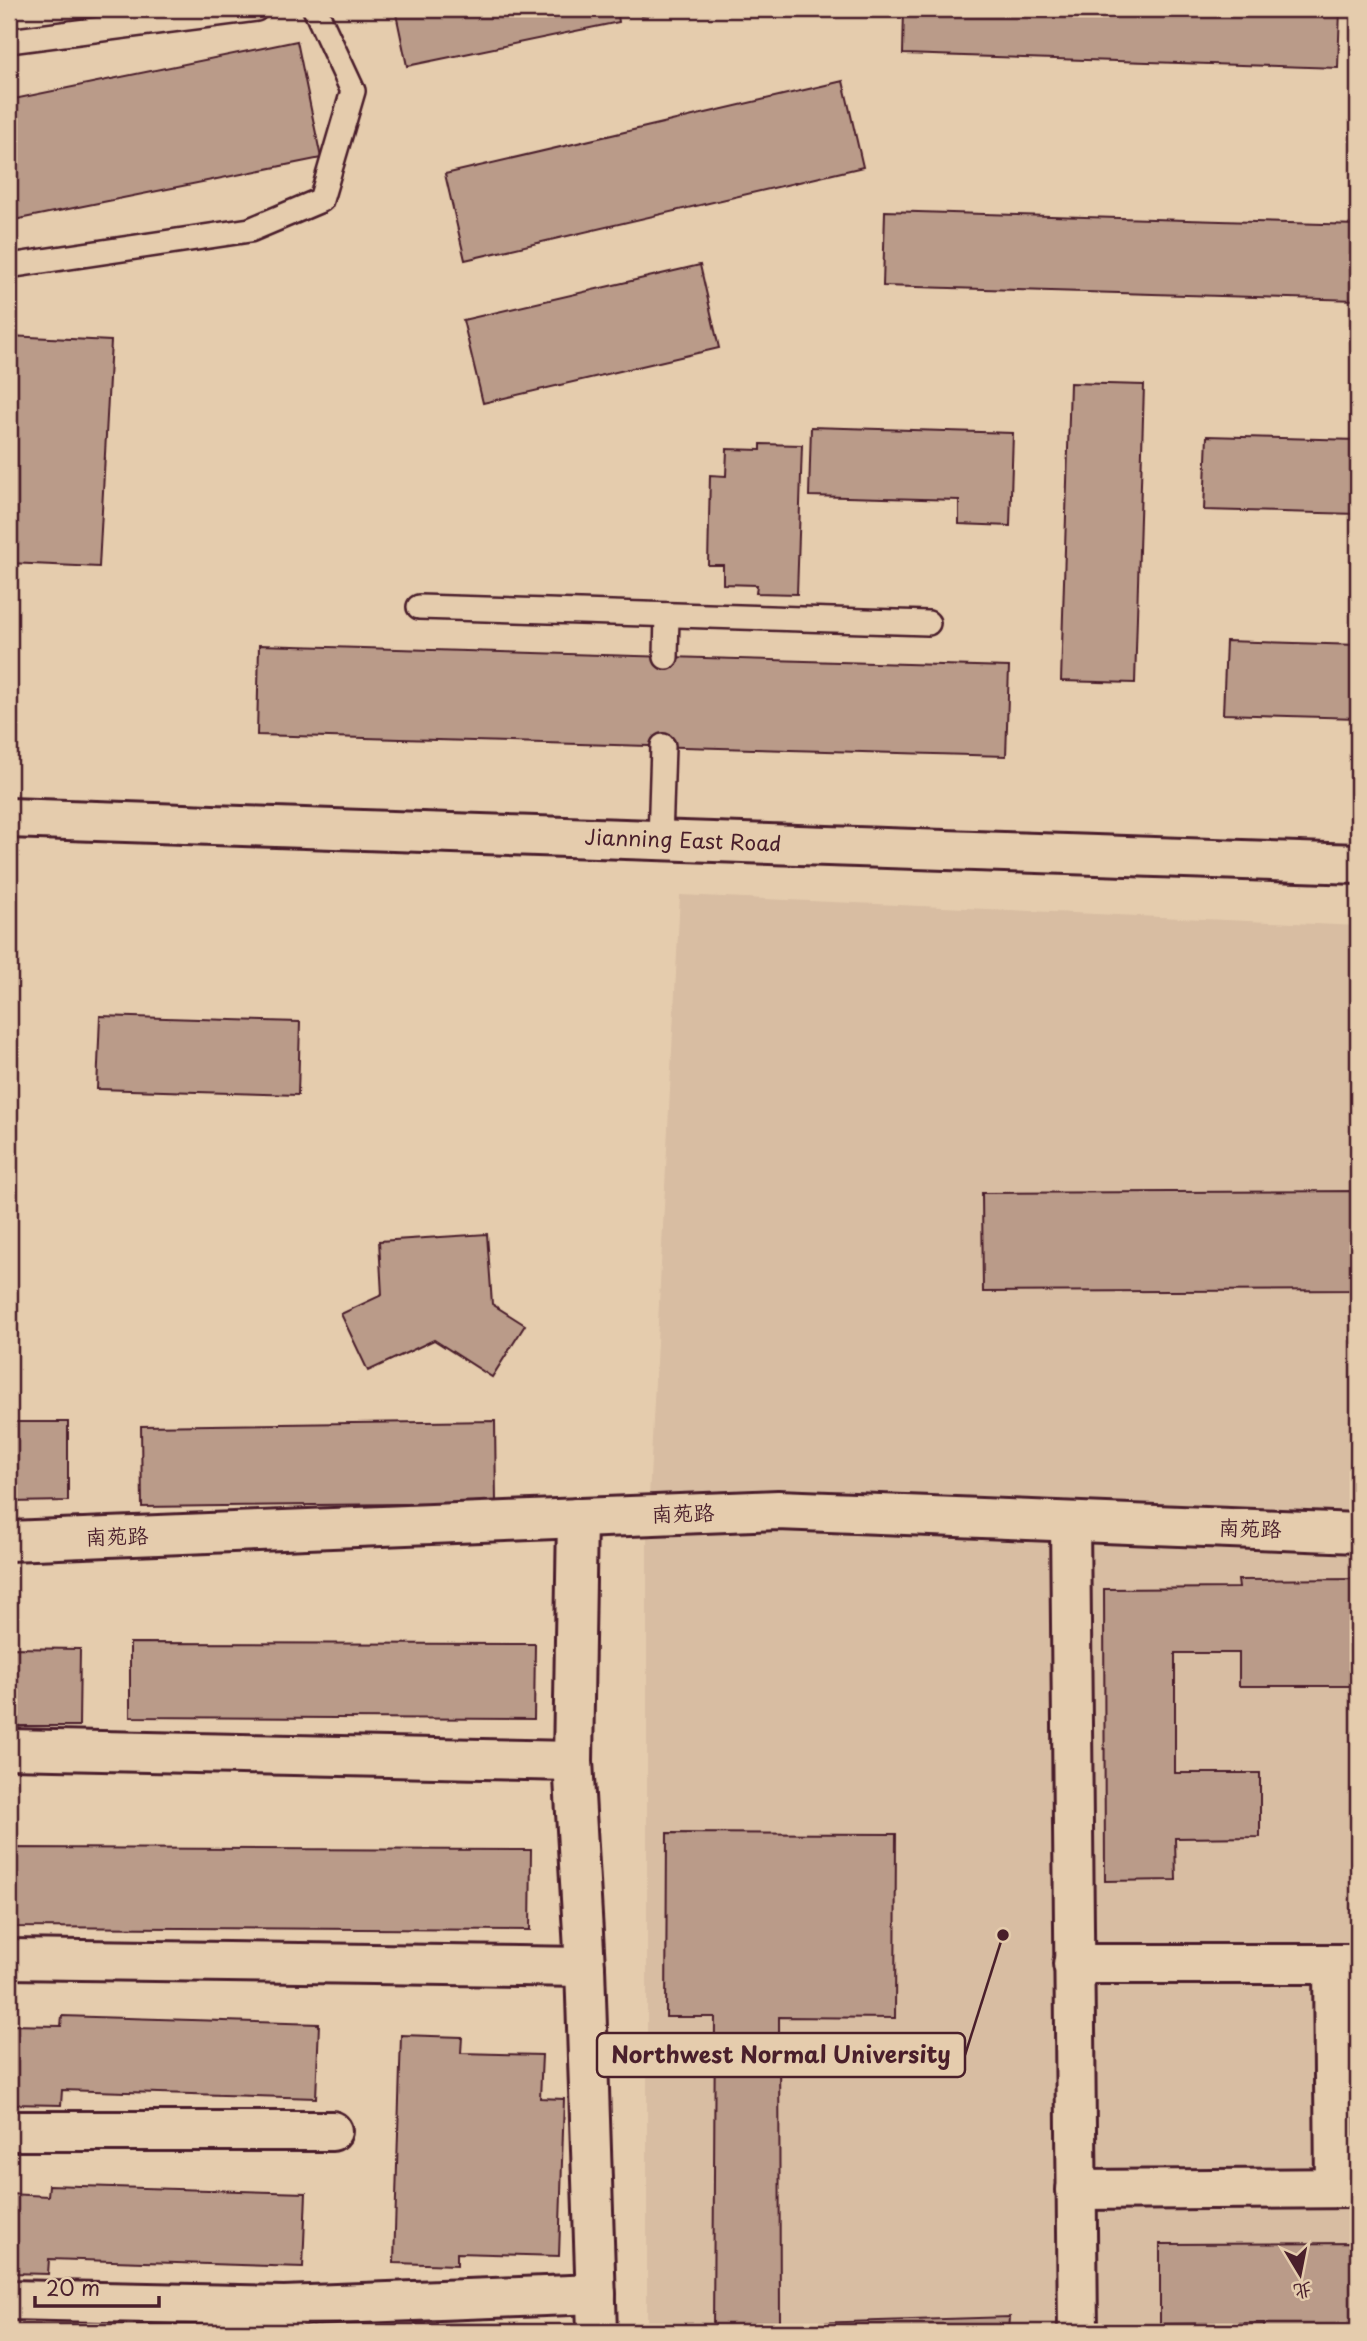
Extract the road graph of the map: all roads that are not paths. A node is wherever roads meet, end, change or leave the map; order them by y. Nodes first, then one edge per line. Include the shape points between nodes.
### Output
1 (256, 9) edge
2 (315, 9) edge
3 (9, 41) edge
4 (9, 266) edge
5 (419, 607) dead end
6 (667, 615) junction
7 (928, 623) dead end
8 (666, 657) dead end
9 (663, 746) dead end
10 (9, 818) edge
11 (660, 840) junction
12 (1358, 864) edge
13 (576, 1518) junction
14 (1070, 1522) junction
15 (1358, 1533) edge
16 (9, 1541) edge
17 (9, 1749) edge
18 (573, 1762) junction
19 (9, 1959) edge
20 (1073, 1964) junction
21 (1345, 1964) edge
22 (585, 1967) junction
23 (9, 2131) edge
24 (332, 2131) dead end
25 (1346, 2188) edge
26 (1076, 2190) junction
27 (596, 2294) junction
28 (9, 2300) edge
29 (284, 2319) edge
30 (597, 2332) edge
31 (1077, 2332) edge

1 - 3 lane
2 - 4 lane via 353,91 321,200 250,230
5 - 6 lane
6 - 7 lane
6 - 8 lane
9 - 11 lane
10 - 11 street, Jianning East Road
11 - 12 street, Jianning East Road
13 - 14 street, 南苑路 via 778,1510
13 - 16 street, 南苑路
13 - 18 street
14 - 15 street, 南苑路
14 - 20 street
17 - 18 street
18 - 22 street
19 - 22 street
20 - 21 street
20 - 26 street
21 - 25 street
22 - 27 street
23 - 24 street
25 - 26 street
26 - 31 street
27 - 29 street
27 - 30 street
28 - 29 street

